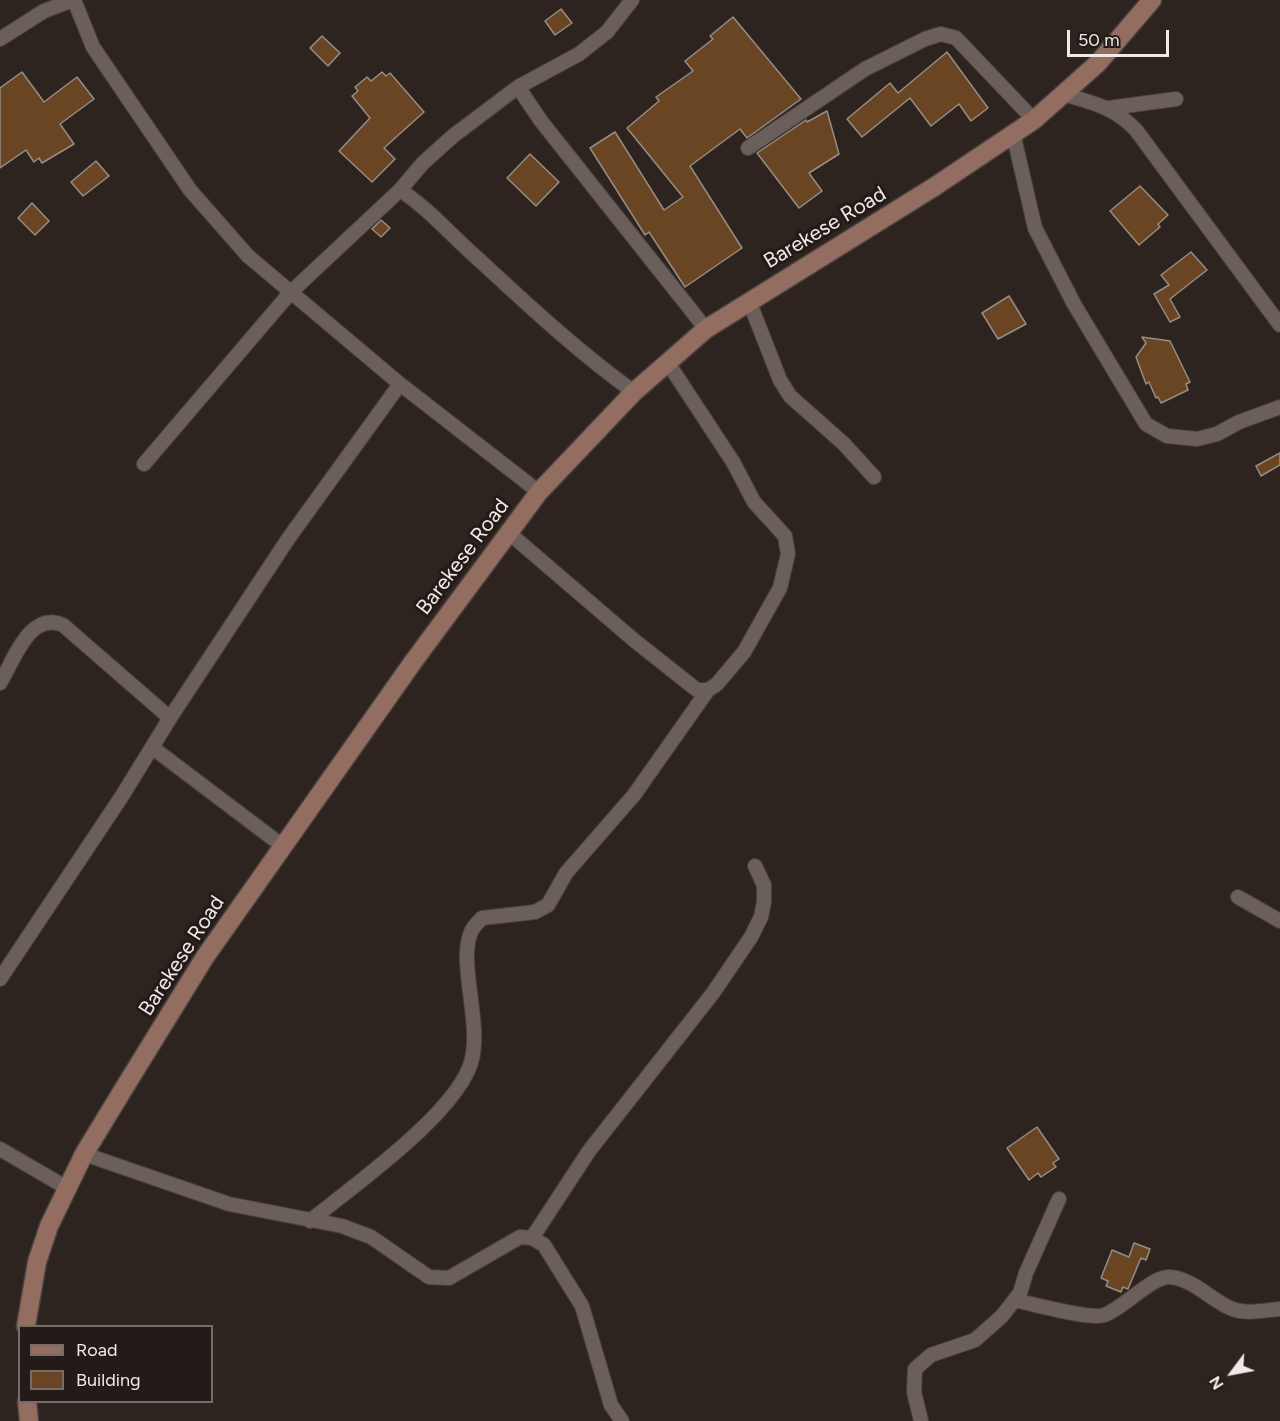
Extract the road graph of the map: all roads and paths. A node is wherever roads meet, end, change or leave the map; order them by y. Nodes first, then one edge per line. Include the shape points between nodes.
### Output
1 (74, 0) edge
2 (632, 0) edge
3 (1152, 0) edge
4 (0, 39) edge
5 (518, 87) junction
6 (1063, 94) junction
7 (1176, 99) dead end
8 (1109, 108) junction
9 (1034, 120) junction
10 (1013, 133) junction
11 (748, 148) dead end
12 (400, 190) junction
13 (290, 293) junction
14 (749, 301) junction
15 (1280, 325) edge
16 (706, 329) junction
17 (668, 363) junction
18 (400, 384) junction
19 (634, 392) junction
20 (1280, 407) edge
21 (144, 464) dead end
22 (874, 477) dead end
23 (539, 492) junction
24 (509, 533) junction
25 (0, 683) edge
26 (708, 690) junction
27 (170, 718) junction
28 (153, 748) junction
29 (284, 847) junction
30 (756, 866) dead end
31 (1238, 897) dead end
32 (1280, 921) edge
33 (0, 979) edge
34 (0, 1149) edge
35 (84, 1154) junction
36 (67, 1188) junction
37 (1059, 1199) dead end
38 (310, 1221) junction
39 (532, 1238) junction
40 (1014, 1300) junction
41 (1280, 1309) edge
42 (26, 1325) edge
43 (27, 1403) edge
44 (29, 1421) edge
45 (622, 1421) edge
46 (921, 1421) edge

1 - 4 street via 44,11
1 - 13 street via 93,47 190,190 248,256
2 - 5 street via 608,32 579,54
3 - 6 main road, Barekese Road via 1098,63
5 - 12 street via 453,136
5 - 16 street
6 - 8 street
6 - 9 main road, Barekese Road
7 - 8 street
8 - 15 street via 1136,130
9 - 10 main road, Barekese Road
9 - 11 street via 956,38 941,34 865,69
10 - 14 main road, Barekese Road via 934,187
10 - 20 street via 1035,228 1074,304 1146,424 1167,436 1197,439
12 - 13 street
12 - 19 street via 442,222 474,256 597,365
13 - 18 street
13 - 21 street
14 - 16 main road, Barekese Road
14 - 22 street via 790,396
16 - 17 main road, Barekese Road
17 - 19 main road, Barekese Road
17 - 26 street via 750,496 786,536 788,554 780,588 744,652
18 - 23 street
18 - 27 street via 319,494
19 - 23 main road, Barekese Road
23 - 24 main road, Barekese Road
24 - 26 street via 635,641 698,690
24 - 29 main road, Barekese Road
25 - 27 street via 33,627 55,622
26 - 38 street via 634,795 566,873 548,906 535,912 482,918 470,933 468,961 476,1034 466,1078 442,1111
27 - 28 street
28 - 29 street
28 - 33 street
29 - 35 main road, Barekese Road via 205,957
30 - 39 street via 764,885 764,902 751,937 713,993 589,1151
31 - 32 street
34 - 36 street
35 - 36 main road, Barekese Road
35 - 38 street via 229,1204
36 - 42 main road, Barekese Road via 37,1262
37 - 40 street
38 - 39 street via 342,1226 371,1237 429,1277 449,1278 520,1237
39 - 45 street via 544,1245 582,1306 611,1405
40 - 41 street via 1101,1316 1119,1310 1155,1281 1168,1276 1192,1285 1231,1309
40 - 46 street via 975,1340 931,1356 915,1369 914,1392
43 - 44 main road

